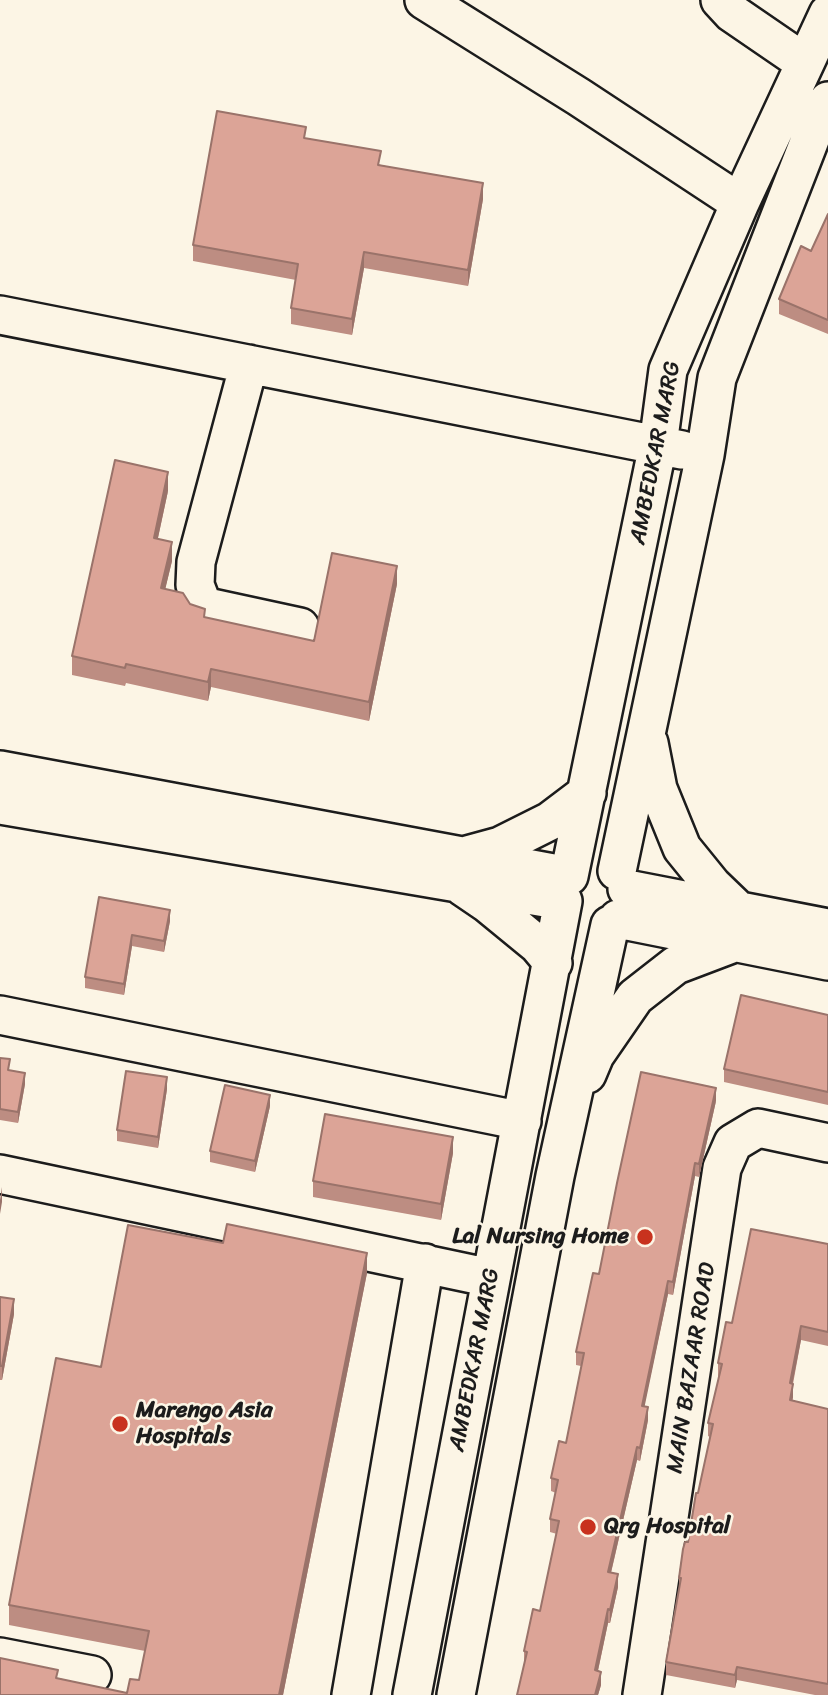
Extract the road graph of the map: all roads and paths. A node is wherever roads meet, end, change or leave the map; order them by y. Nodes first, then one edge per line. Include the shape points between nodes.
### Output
1 (424, 0) edge
2 (720, 0) edge
3 (828, 15) edge
4 (805, 63) junction
5 (828, 101) edge
6 (740, 202) junction
7 (0, 315) edge
8 (249, 364) junction
9 (658, 445) junction
10 (705, 455) junction
11 (300, 626) dead end
12 (646, 729) junction
13 (0, 770) edge
14 (587, 793) junction
15 (0, 805) edge
16 (459, 869) junction
17 (566, 889) junction
18 (618, 901) junction
19 (737, 927) junction
20 (828, 928) edge
21 (828, 961) edge
22 (552, 963) junction
23 (0, 1015) edge
24 (568, 1113) junction
25 (522, 1121) junction
26 (828, 1143) edge
27 (0, 1174) edge
28 (425, 1263) junction
29 (491, 1278) junction
30 (0, 1657) edge
31 (92, 1675) dead end
32 (351, 1695) edge
33 (412, 1695) edge
34 (456, 1695) edge
35 (642, 1695) edge

1 - 6 street
2 - 4 street
3 - 4 street, AMBEDKAR MARG
4 - 6 street, AMBEDKAR MARG
5 - 10 street, AMBEDKAR MARG via 718,379
6 - 9 street, AMBEDKAR MARG via 668,370
7 - 8 street
8 - 9 street
8 - 11 street via 196,562 195,585 203,606
9 - 10 street
9 - 14 street, AMBEDKAR MARG
10 - 12 street, AMBEDKAR MARG
12 - 18 street, AMBEDKAR MARG
12 - 19 street via 657,789 682,848
13 - 16 street
14 - 16 street via 550,821
14 - 17 street, AMBEDKAR MARG
15 - 16 street
16 - 17 street
16 - 22 street via 488,904 538,945
17 - 18 street via 575,870 591,863 607,865
17 - 18 street via 570,916 589,928 599,928
17 - 22 street, AMBEDKAR MARG
18 - 19 street
18 - 24 street, AMBEDKAR MARG
19 - 20 street
19 - 21 street
19 - 24 street via 635,996 596,1055
22 - 25 street, AMBEDKAR MARG
23 - 25 street
24 - 34 street, AMBEDKAR MARG
25 - 29 street, AMBEDKAR MARG
26 - 35 street, MAIN BAZAAR ROAD via 758,1128 733,1143 722,1168
27 - 28 street
28 - 29 street
28 - 32 street
29 - 33 street, AMBEDKAR MARG
30 - 31 street

